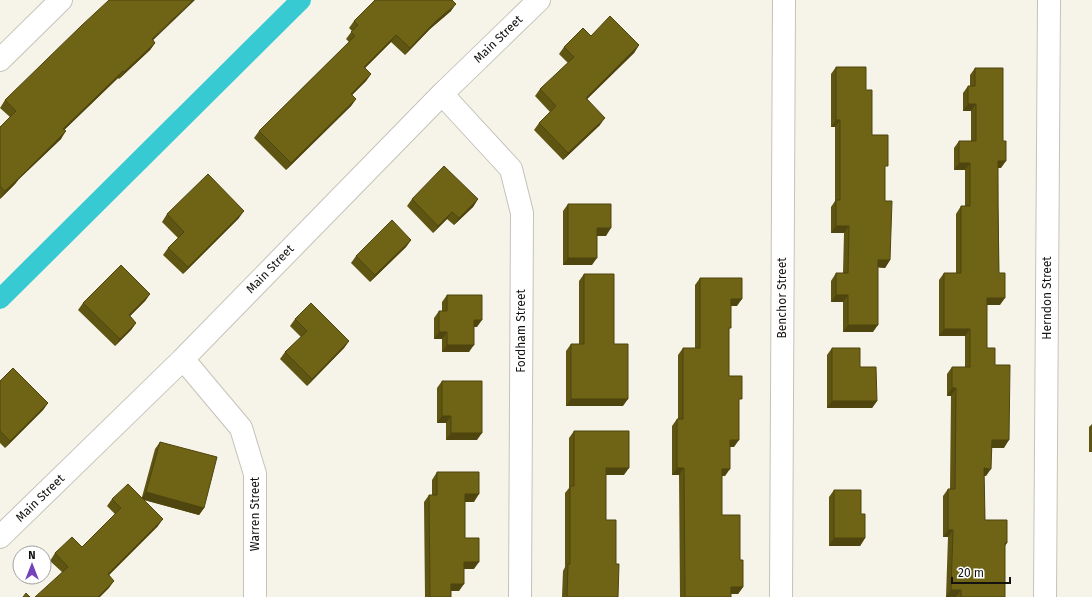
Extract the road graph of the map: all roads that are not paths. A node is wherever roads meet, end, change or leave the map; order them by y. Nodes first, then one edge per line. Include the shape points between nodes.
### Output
1 (61, 0) edge
2 (538, 0) edge
3 (784, 0) edge
4 (1048, 0) edge
5 (0, 60) edge
6 (442, 94) junction
7 (183, 360) junction
8 (0, 537) edge
9 (255, 597) edge
10 (520, 597) edge
11 (781, 597) edge
12 (1045, 597) edge

1 - 5 street
2 - 6 street, Main Street
3 - 11 street, Benchor Street
4 - 12 street, Herndon Street
6 - 7 street, Main Street
6 - 10 street, Fordham Street via 511,169 522,213
7 - 8 street, Main Street
7 - 9 street, Warren Street via 241,428 253,467

